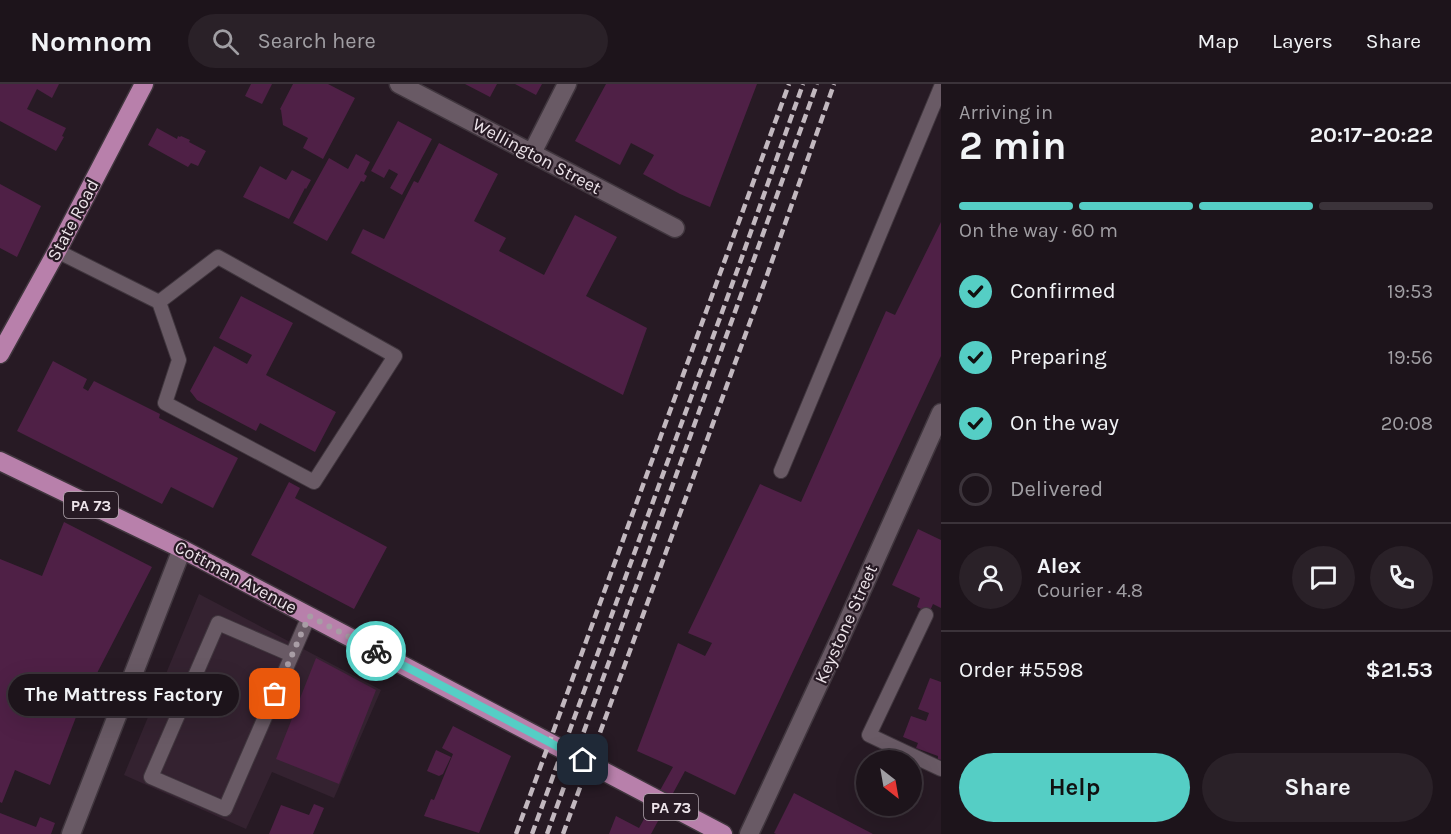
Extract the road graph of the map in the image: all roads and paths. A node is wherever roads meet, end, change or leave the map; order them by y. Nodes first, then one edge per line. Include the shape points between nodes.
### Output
1 (144, 84) edge
2 (399, 84) edge
3 (567, 84) edge
4 (941, 87) edge
5 (532, 153) junction
6 (675, 228) dead end
7 (57, 251) junction
8 (159, 302) junction
9 (23, 311) junction
10 (0, 322) edge
11 (0, 354) edge
12 (941, 413) edge
13 (0, 461) edge
14 (781, 471) dead end
15 (182, 549) junction
16 (926, 615) dead end
17 (309, 616) junction
18 (292, 655) junction
19 (941, 769) edge
20 (71, 834) edge
21 (723, 834) edge
22 (749, 834) edge

1 - 7 main road, State Road
2 - 5 street, Wellington Street
3 - 5 street
4 - 14 lane
5 - 6 street, Wellington Street
7 - 8 lane
7 - 9 main road, State Road
8 - 8 lane via 219,257 395,356 314,482 165,403 179,360
9 - 10 main road
9 - 11 main road, State Road
12 - 22 street, Keystone Street
13 - 15 main road, Cottman Avenue / PA 73
15 - 17 main road, Cottman Avenue / PA 73
15 - 20 street
16 - 19 lane via 869,735
17 - 18 lane
17 - 21 main road, Cottman Avenue / PA 73
18 - 18 lane via 225,809 151,777 218,623

